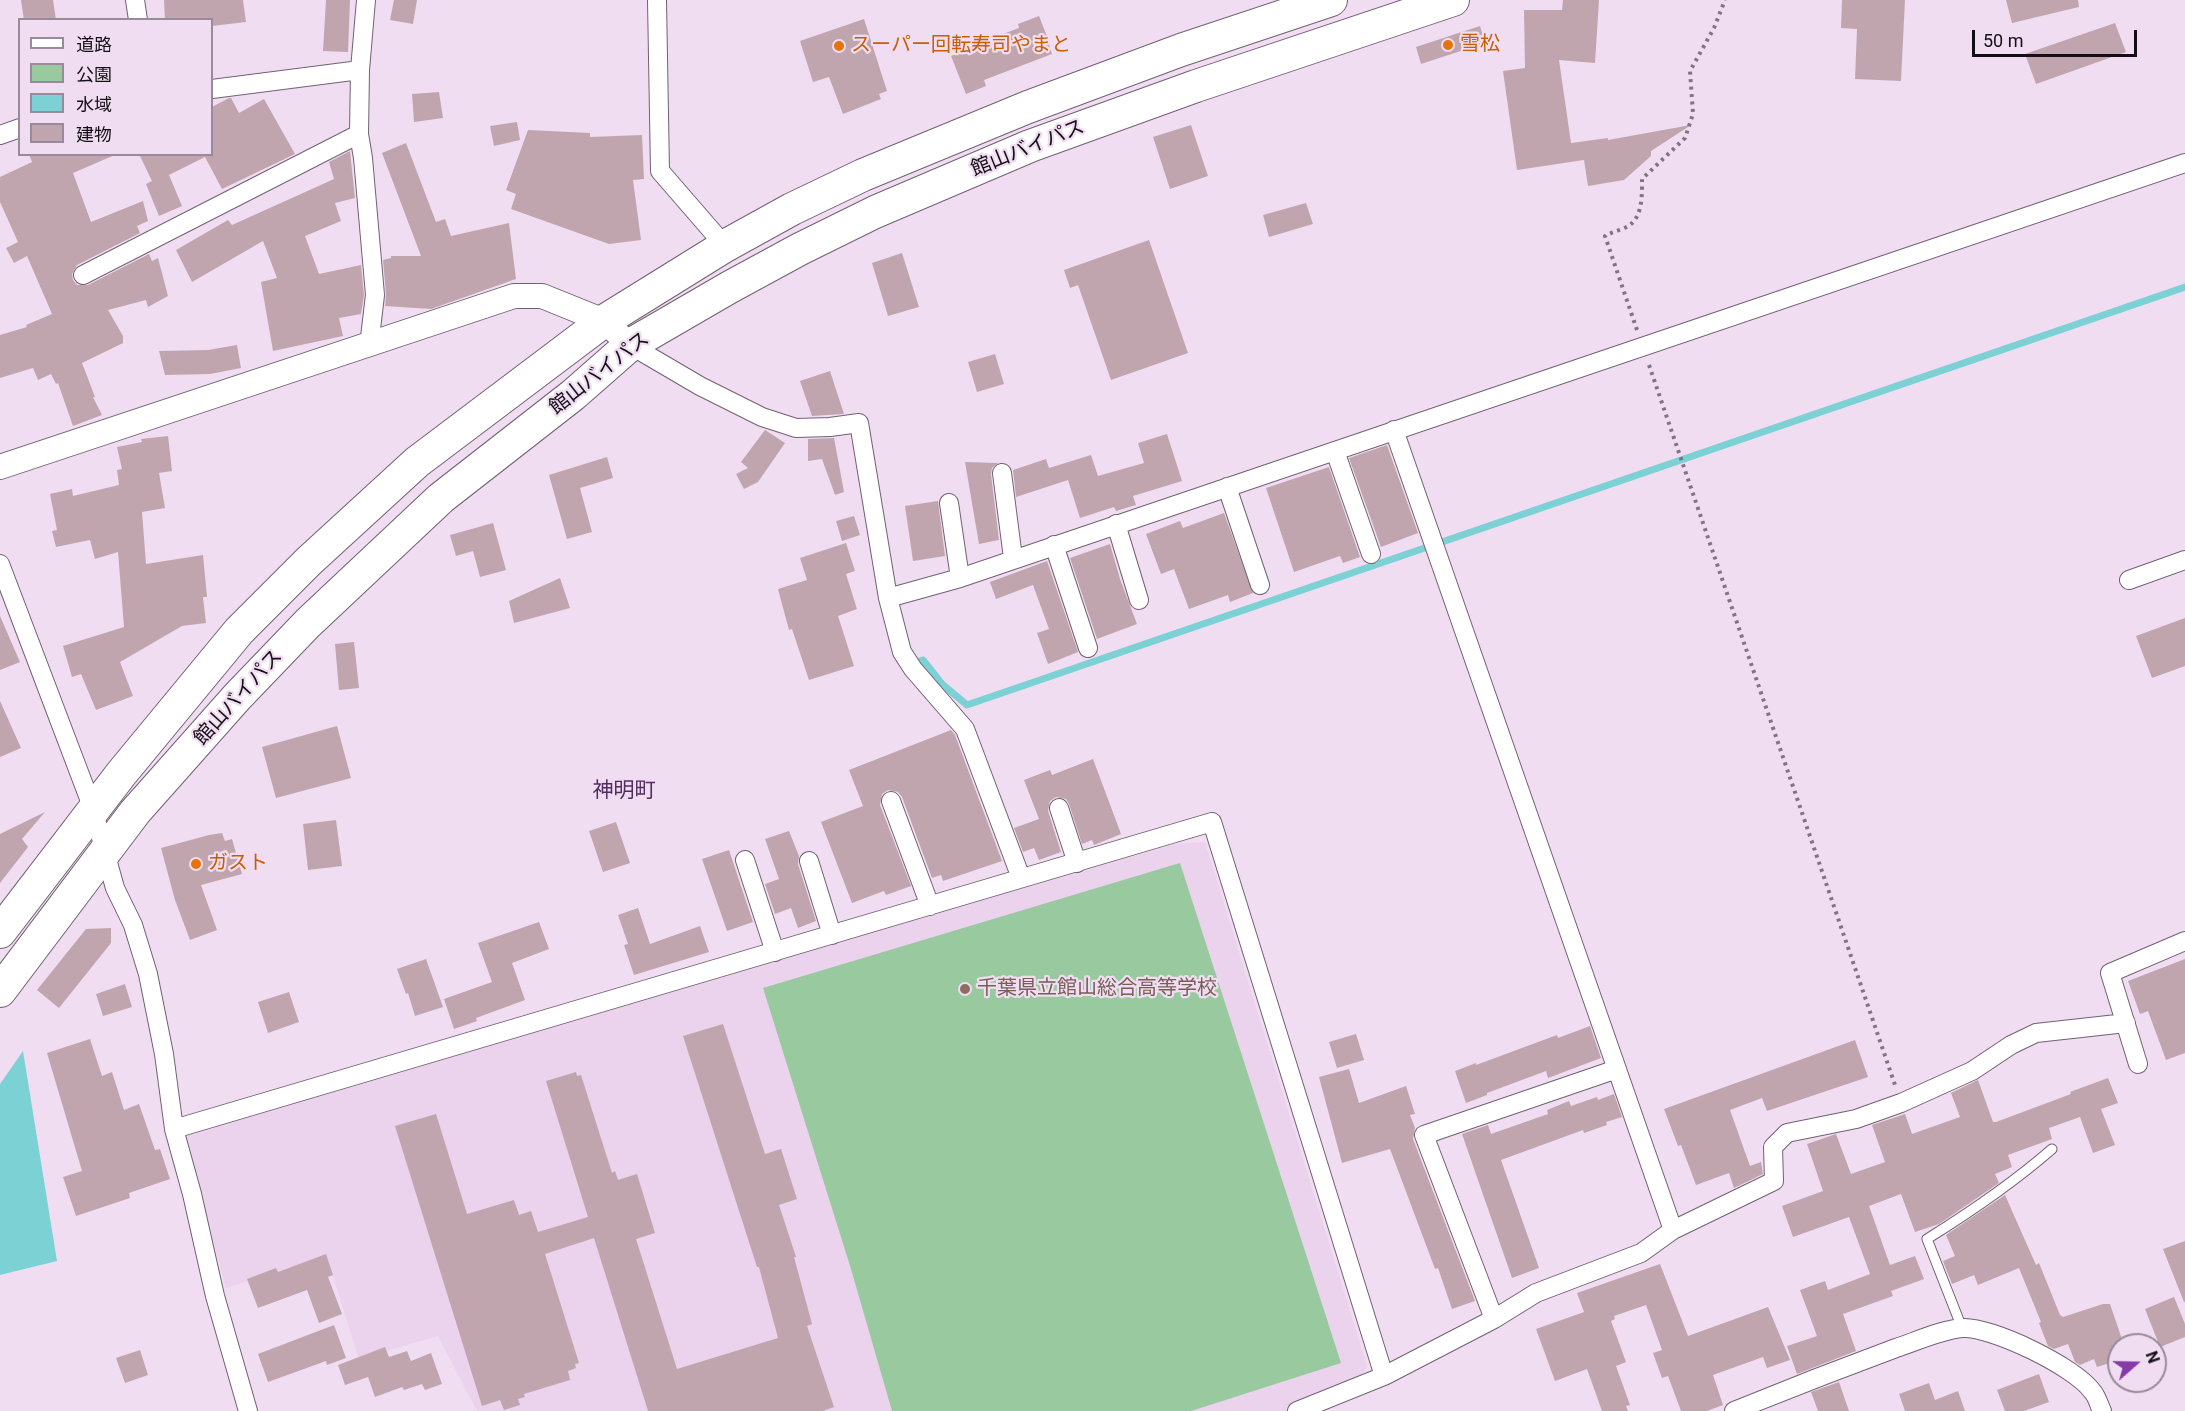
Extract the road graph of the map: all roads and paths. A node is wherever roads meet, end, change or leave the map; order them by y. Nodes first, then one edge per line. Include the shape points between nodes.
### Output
1 (135, 0) edge
2 (366, 0) edge
3 (657, 0) edge
4 (1331, 0) edge
5 (1453, 0) edge
6 (1725, 0) edge
7 (138, 18) edge
8 (360, 70) junction
9 (213, 89) edge
10 (18, 129) edge
11 (359, 134) junction
12 (0, 135) edge
13 (2185, 163) edge
14 (725, 246) junction
15 (83, 275) dead end
16 (604, 321) junction
17 (630, 345) junction
18 (369, 346) junction
19 (1643, 347) junction
20 (1394, 430) junction
21 (1335, 451) junction
22 (0, 467) edge
23 (1002, 473) dead end
24 (1227, 487) junction
25 (949, 503) dead end
26 (1116, 524) junction
27 (1054, 545) junction
28 (1371, 554) dead end
29 (1013, 558) junction
30 (2185, 560) edge
31 (0, 564) edge
32 (960, 578) junction
33 (2129, 580) dead end
34 (1260, 585) dead end
35 (888, 598) junction
36 (1139, 600) dead end
37 (1088, 648) dead end
38 (891, 801) dead end
39 (1059, 808) dead end
40 (93, 809) junction
41 (104, 854) junction
42 (745, 860) dead end
43 (809, 861) dead end
44 (1077, 863) junction
45 (1021, 878) junction
46 (930, 906) junction
47 (0, 932) edge
48 (832, 935) junction
49 (2185, 941) edge
50 (775, 952) junction
51 (0, 991) edge
52 (2126, 1023) junction
53 (2138, 1064) dead end
54 (1617, 1069) junction
55 (1901, 1103) junction
56 (174, 1129) junction
57 (2052, 1149) dead end
58 (1673, 1230) junction
59 (1494, 1319) junction
60 (1962, 1328) junction
61 (1384, 1376) junction
62 (248, 1411) edge
63 (1298, 1411) edge
64 (1734, 1411) edge
65 (2102, 1411) edge

1 - 7 street
2 - 8 street
3 - 14 street via 660,171
4 - 14 highway, 館山バイパス via 1182,50 941,141 792,209
5 - 17 highway, 館山バイパス via 1030,146 875,212 800,249
6 - 19 path via 1690,70 1693,114 1685,138 1642,179 1638,213 1631,224 1605,236
8 - 9 street
8 - 11 street
10 - 12 street
11 - 15 street
11 - 18 street via 375,295
13 - 19 street
14 - 16 highway, 館山バイパス
16 - 17 street
16 - 18 street via 542,296 514,296
16 - 40 highway, 館山バイパス via 417,462 309,561 239,631
17 - 35 street via 762,417 796,428 859,423
17 - 41 highway, 館山バイパス via 441,498 308,623 135,812
18 - 22 street
19 - 20 street
19 - 55 path
20 - 21 street
20 - 54 street
21 - 24 street
21 - 28 street
23 - 29 street
24 - 26 street
24 - 34 street
25 - 32 street
26 - 27 street
26 - 36 street
27 - 29 street
27 - 37 street
29 - 32 street
30 - 33 street
31 - 40 street
32 - 35 street
35 - 45 street via 906,661 965,729
38 - 46 street
39 - 44 street
40 - 41 street
40 - 47 highway, 館山バイパス
41 - 51 highway, 館山バイパス
41 - 56 street via 148,974
42 - 50 street
43 - 48 street
44 - 45 street
44 - 61 street via 1212,822
45 - 46 street
46 - 48 street
48 - 50 street
49 - 52 street via 2110,973
50 - 56 street
52 - 53 street
52 - 55 street via 2036,1034 1972,1071
54 - 58 street
54 - 59 street via 1424,1135
55 - 58 street via 1856,1119 1787,1133 1773,1147 1773,1181
56 - 62 street
57 - 60 lane via 2009,1185 1927,1239
58 - 59 street via 1641,1253 1536,1293
59 - 61 street
60 - 64 street via 1845,1366
60 - 65 street via 2007,1340 2062,1366 2092,1390
61 - 63 street

